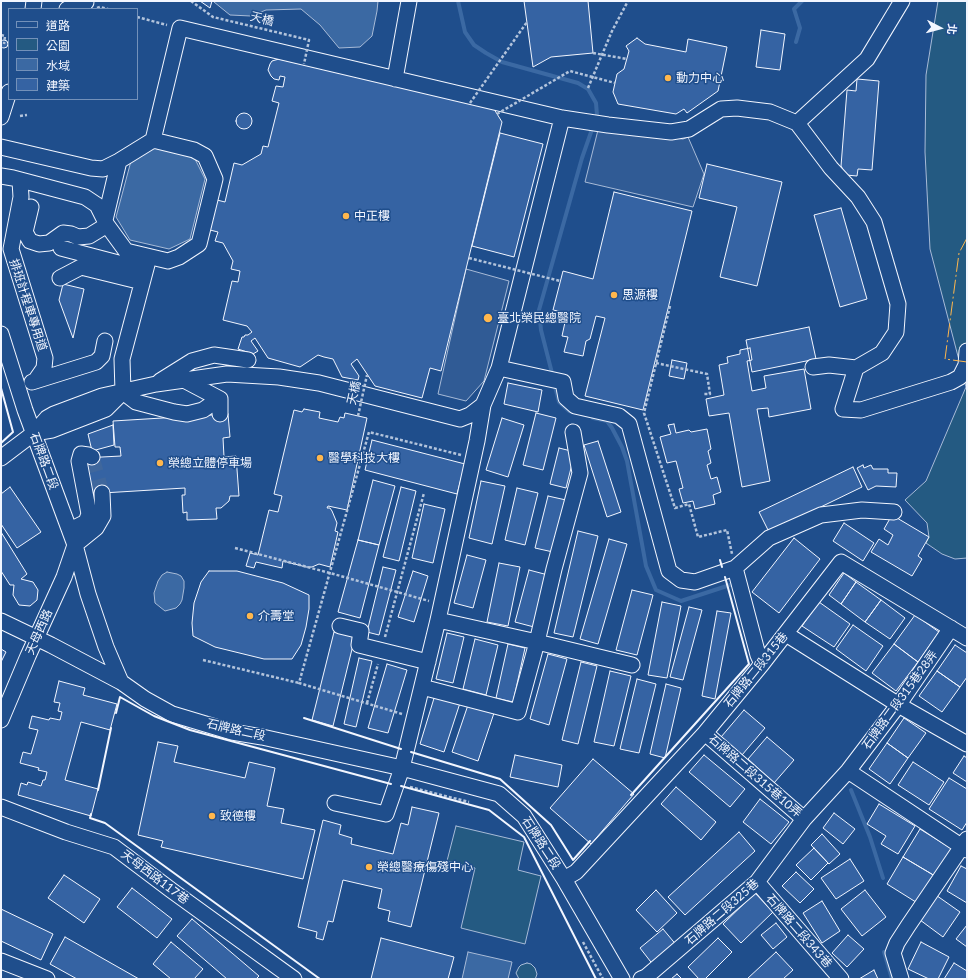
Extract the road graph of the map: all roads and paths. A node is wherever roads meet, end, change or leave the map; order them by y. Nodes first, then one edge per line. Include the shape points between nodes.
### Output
1 (86, 1) edge
2 (191, 1) edge
3 (409, 1) edge
4 (628, 1) edge
5 (902, 1) edge
6 (70, 8) edge
7 (138, 17) edge
8 (527, 22) dead end
9 (180, 28) junction
10 (1, 35) edge
11 (4, 44) dead end
12 (592, 53) dead end
13 (627, 59) dead end
14 (304, 64) dead end
15 (395, 79) junction
16 (615, 83) dead end
17 (588, 88) dead end
18 (8, 95) edge
19 (470, 103) dead end
20 (497, 114) dead end
21 (27, 115) dead end
22 (20, 116) dead end
23 (1, 117) edge
24 (562, 118) junction
25 (797, 123) junction
26 (153, 140) junction
27 (1, 147) edge
28 (119, 161) junction
29 (1, 176) edge
30 (20, 181) junction
31 (30, 207) dead end
32 (106, 223) junction
33 (61, 248) dead end
34 (468, 258) dead end
35 (145, 270) junction
36 (60, 278) dead end
37 (560, 281) dead end
38 (670, 306) dead end
39 (1, 334) edge
40 (105, 341) dead end
41 (967, 351) edge
42 (248, 360) dead end
43 (656, 363) junction
44 (813, 367) dead end
45 (499, 368) junction
46 (856, 368) junction
47 (367, 375) dead end
48 (184, 380) junction
49 (35, 381) junction
50 (156, 384) junction
51 (18, 386) junction
52 (123, 392) junction
53 (704, 394) dead end
54 (483, 405) junction
55 (358, 416) dead end
56 (573, 432) dead end
57 (34, 433) junction
58 (92, 457) dead end
59 (1, 458) edge
60 (473, 458) junction
61 (102, 493) tunnel mouth
62 (424, 493) dead end
63 (894, 512) dead end
64 (70, 530) junction
65 (75, 545) junction
66 (235, 548) dead end
67 (735, 568) junction
68 (330, 573) junction
69 (397, 592) junction
70 (441, 604) junction
71 (438, 620) junction
72 (1, 621) edge
73 (340, 626) dead end
74 (951, 628) junction
75 (786, 634) junction
76 (36, 638) junction
77 (967, 638) edge
78 (537, 642) junction
79 (381, 651) junction
80 (203, 660) dead end
81 (428, 662) junction
82 (762, 664) junction
83 (632, 665) dead end
84 (121, 682) junction
85 (299, 683) junction
86 (422, 687) junction
87 (367, 703) junction
88 (899, 704) junction
89 (414, 717) junction
90 (1, 720) edge
91 (705, 733) junction
92 (967, 744) edge
93 (402, 768) junction
94 (843, 776) junction
95 (396, 783) junction
96 (335, 803) dead end
97 (472, 803) dead end
98 (1, 807) edge
99 (804, 819) junction
100 (965, 845) edge
101 (564, 880) junction
102 (757, 882) junction
103 (581, 939) dead end
104 (1, 961) edge
105 (47, 979) edge
106 (294, 979) edge
107 (603, 979) edge
108 (622, 979) edge
109 (641, 979) edge
110 (841, 979) edge
111 (901, 979) edge

1 - 6 street
2 - 14 path, 天橋, bridge via 213,17 309,40
3 - 15 street
4 - 17 path via 612,30
5 - 25 street via 867,59
7 - 9 path
8 - 19 path, bridge
9 - 15 street
9 - 26 street
10 - 11 path via 5,36
12 - 13 path, bridge
15 - 24 street
16 - 20 path, bridge via 570,71
18 - 23 street
21 - 22 path
24 - 25 street via 671,132 689,129 721,109 737,108 770,112
24 - 45 street
25 - 46 street via 831,168 858,196 874,222 898,304 896,332 882,353
26 - 28 street
26 - 35 street via 194,150 205,156 215,179 199,244 180,258
27 - 28 street via 91,168 103,169
28 - 32 street
29 - 30 street
30 - 32 street via 85,197 97,205
30 - 49 street, 排班計程車專用道 via 21,197 11,249 45,358 44,368
31 - 32 street via 25,232 30,241 39,244 49,243 63,233 78,237 89,236
32 - 35 street via 126,251
33 - 35 street
34 - 37 path, bridge
35 - 36 street via 82,267
35 - 52 street via 122,360
38 - 43 path
39 - 51 street, 石牌路二段
40 - 49 street via 102,356 96,362
41 - 46 street via 966,365 960,377 950,382 861,410 843,409
42 - 50 street via 214,355 192,360
43 - 53 path via 707,374 710,394
43 - 67 path via 644,413 675,508 689,504 698,537 727,530
44 - 46 street via 829,365
45 - 54 street
45 - 67 street via 563,382 566,398 575,406 619,416 629,424 669,571 681,580 695,582
47 - 55 path, 天橋, bridge
48 - 50 street
48 - 52 street via 220,399 216,409 187,414 174,412 136,402
48 - 54 street via 227,374 279,377 319,383 460,419
49 - 51 street
50 - 52 street
51 - 57 street, 石牌路二段
52 - 57 street via 106,409 52,430
54 - 60 street
56 - 78 street via 580,473
57 - 59 street
57 - 64 street, 石牌路二段
58 - 64 street via 81,454 79,461 89,514 86,522
60 - 68 path via 369,432
60 - 70 street
61 - 65 street via 103,516 96,528
62 - 69 path
63 - 67 street via 862,510 821,515 769,538
64 - 65 street, 石牌路二段
65 - 76 street, 天母西路 via 64,577
65 - 84 street, 石牌路二段 via 106,648
66 - 68 path
67 - 82 street
68 - 69 path
68 - 85 path
69 - 70 path
69 - 79 path
70 - 71 street
71 - 78 street
71 - 81 street
72 - 76 street
73 - 79 street via 360,631 359,645
74 - 75 street, 石牌路二段315巷 via 841,562
74 - 77 street, 石牌路二段315巷
74 - 88 street, 石牌路二段315巷28弄
75 - 82 street, 石牌路二段315巷
75 - 88 street
76 - 84 street
76 - 90 street, 天母西路
78 - 83 street
78 - 86 street via 518,712
79 - 81 street
79 - 87 path
80 - 85 path
81 - 86 street
82 - 91 street, 石牌路二段315巷
84 - 93 street, 石牌路二段 via 172,714 232,732
85 - 87 path
86 - 89 street
87 - 89 path
88 - 92 street
88 - 94 street, 石牌路二段315巷28弄
89 - 93 street
91 - 99 street, 石牌路二段315巷10弄
91 - 101 street, 石牌路二段315巷 via 576,872
93 - 95 street
93 - 101 street, 石牌路二段 via 499,794 524,816
94 - 99 street, 石牌路二段325巷
94 - 100 street
95 - 96 street via 386,814
95 - 97 path
98 - 106 street, 天母西路117巷 via 114,847
99 - 102 street, 石牌路二段325巷
100 - 111 street via 897,943 893,953
101 - 108 street, 石牌路二段
102 - 109 street, 石牌路二段325巷
102 - 110 street, 石牌路二段343巷
103 - 107 path
104 - 105 street

